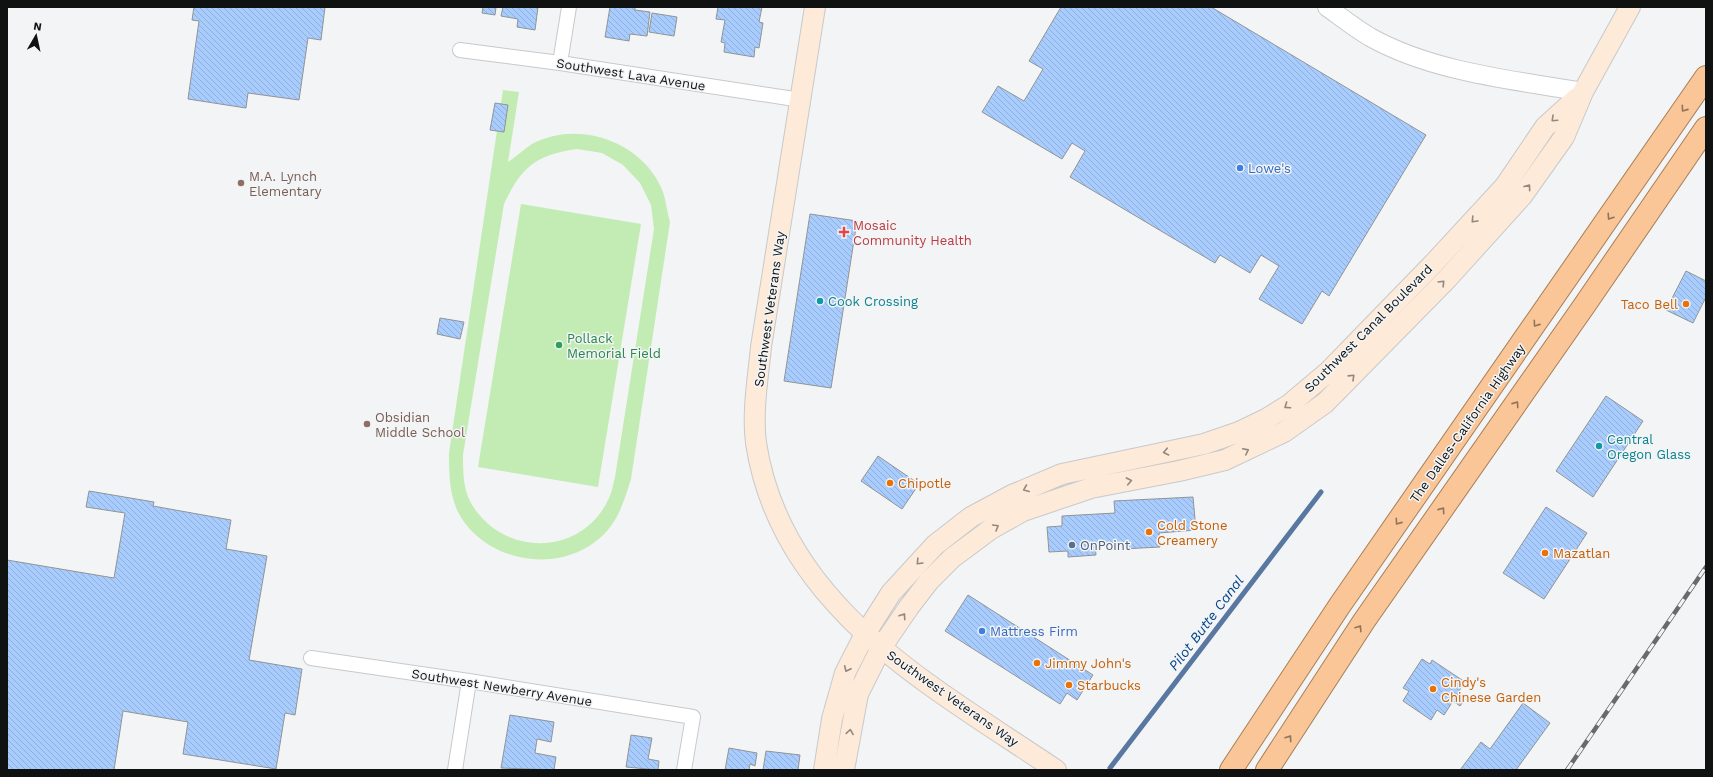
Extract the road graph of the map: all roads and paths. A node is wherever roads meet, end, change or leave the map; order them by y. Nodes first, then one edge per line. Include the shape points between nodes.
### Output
1 (569, 7) edge
2 (815, 7) edge
3 (1327, 7) edge
4 (1630, 7) edge
5 (460, 50) dead end
6 (560, 63) junction
7 (1706, 78) edge
8 (1583, 92) junction
9 (801, 100) junction
10 (1706, 128) edge
11 (1580, 261) junction
12 (1584, 306) junction
13 (865, 634) junction
14 (881, 648) junction
15 (311, 658) dead end
16 (469, 681) junction
17 (455, 770) edge
18 (684, 770) edge
19 (824, 770) edge
20 (844, 770) edge
21 (1056, 770) edge
22 (1231, 770) edge
23 (1267, 770) edge

1 - 6 street
2 - 9 main road, Southwest Veterans Way
3 - 8 street via 1370,37 1421,59 1471,73
4 - 8 main road, Southwest Canal Boulevard
5 - 6 street, Southwest Lava Avenue
6 - 9 street, Southwest Lava Avenue
7 -> 11 highway, The Dalles-California Highway
8 -> 13 main road, Southwest Canal Boulevard via 1545,127 1505,186 1433,264 1328,372 1290,404 1266,420 1204,444 1062,474 1012,495 971,517 935,546 891,593
14 -> 8 main road, Southwest Canal Boulevard via 921,591 952,558 991,529 1056,499 1091,488 1225,460 1284,432 1325,403 1447,279 1522,196 1564,137
9 - 13 main road, Southwest Veterans Way via 761,347 756,394 756,442 764,481 780,522 820,587
10 - 12 highway
11 - 12 highway via 1575,295 1576,301
11 -> 22 highway, The Dalles-California Highway via 1340,605
23 -> 12 highway via 1364,621
13 - 14 main road, Southwest Veterans Way
13 -> 19 main road, Southwest Canal Boulevard via 845,673 832,719
20 -> 14 main road, Southwest Canal Boulevard via 858,694
14 - 21 main road, Southwest Veterans Way via 910,671
15 - 16 street, Southwest Newberry Avenue
16 - 17 street
16 - 18 street, Southwest Newberry Avenue via 693,717

